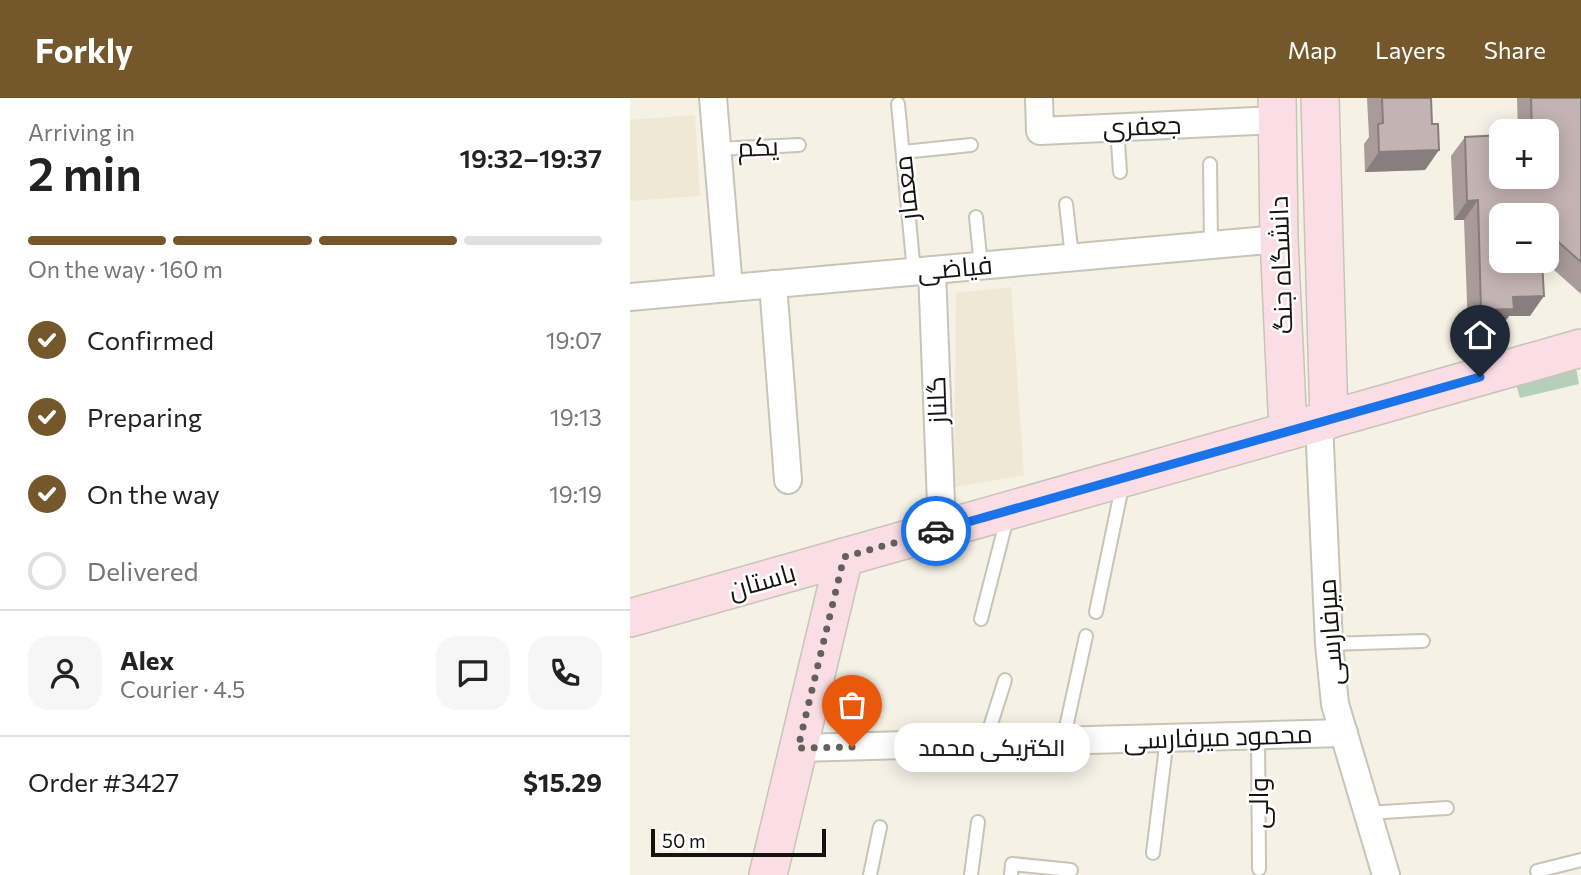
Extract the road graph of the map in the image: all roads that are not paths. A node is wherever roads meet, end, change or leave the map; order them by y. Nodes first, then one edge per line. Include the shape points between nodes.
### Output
1 (713, 98) edge
2 (1038, 98) edge
3 (1320, 98) edge
4 (898, 104) dead end
5 (1277, 109) edge
6 (1116, 127) junction
7 (799, 145) dead end
8 (971, 145) dead end
9 (717, 149) junction
10 (903, 152) junction
11 (1210, 164) dead end
12 (1120, 172) dead end
13 (1066, 204) dead end
14 (976, 217) dead end
15 (1279, 239) junction
16 (1211, 245) junction
17 (1072, 257) junction
18 (981, 266) junction
19 (923, 271) junction
20 (774, 284) junction
21 (729, 288) junction
22 (630, 297) edge
23 (1581, 348) edge
24 (1312, 424) junction
25 (1124, 478) junction
26 (788, 480) dead end
27 (1008, 511) junction
28 (942, 530) junction
29 (844, 557) junction
30 (1096, 612) dead end
31 (630, 618) edge
32 (981, 618) dead end
33 (1086, 636) dead end
34 (1423, 641) dead end
35 (1329, 644) junction
36 (1005, 680) dead end
37 (1344, 733) junction
38 (1258, 736) junction
39 (1167, 738) junction
40 (1063, 741) junction
41 (985, 744) junction
42 (798, 748) junction
43 (1447, 808) dead end
44 (1367, 813) junction
45 (978, 822) dead end
46 (880, 827) dead end
47 (1153, 853) dead end
48 (1581, 860) edge
49 (1259, 869) dead end
50 (1071, 870) dead end
51 (1537, 871) dead end
52 (768, 875) edge
53 (870, 875) edge
54 (971, 875) edge
55 (1011, 875) edge
56 (1386, 875) edge

1 - 9 street
2 - 6 street, جعفری via 1040,131
3 - 24 main road, دانشگاه جنگ
4 - 10 lane, معمار
5 - 6 street, جعفری
5 - 15 main road, دانشگاه جنگ
6 - 12 lane
7 - 9 lane, یکم
8 - 10 lane
9 - 21 street
10 - 19 lane, معمار
11 - 16 lane
13 - 17 lane
14 - 18 lane
15 - 16 street, فیاضی
15 - 24 main road, دانشگاه جنگ
16 - 17 street, فیاضی
17 - 18 street, فیاضی
18 - 19 street, فیاضی
19 - 20 street, فیاضی
19 - 28 street, گلناز
20 - 21 street, فیاضی
20 - 26 street
21 - 22 street, فیاضی
23 - 24 main road, باستان
24 - 25 main road, باستان
24 - 35 street, میرفارسی
25 - 27 main road, باستان
25 - 30 lane
27 - 28 main road, باستان
27 - 32 lane
28 - 29 main road, باستان
29 - 31 main road, باستان
29 - 42 main road
33 - 40 lane
34 - 35 lane
35 - 37 street, میرفارسی via 1335,704
36 - 41 lane
37 - 38 street, محمود میرفارسی
37 - 44 street, میرفارسی
38 - 39 street, محمود میرفارسی
38 - 49 lane, والی
39 - 40 street, محمود میرفارسی
39 - 47 lane
40 - 41 street, محمود میرفارسی
41 - 42 street, محمود میرفارسی
42 - 52 main road
43 - 44 lane
44 - 56 street, میرفارسی
45 - 54 lane
46 - 53 lane
48 - 51 lane
50 - 55 lane via 1012,864

